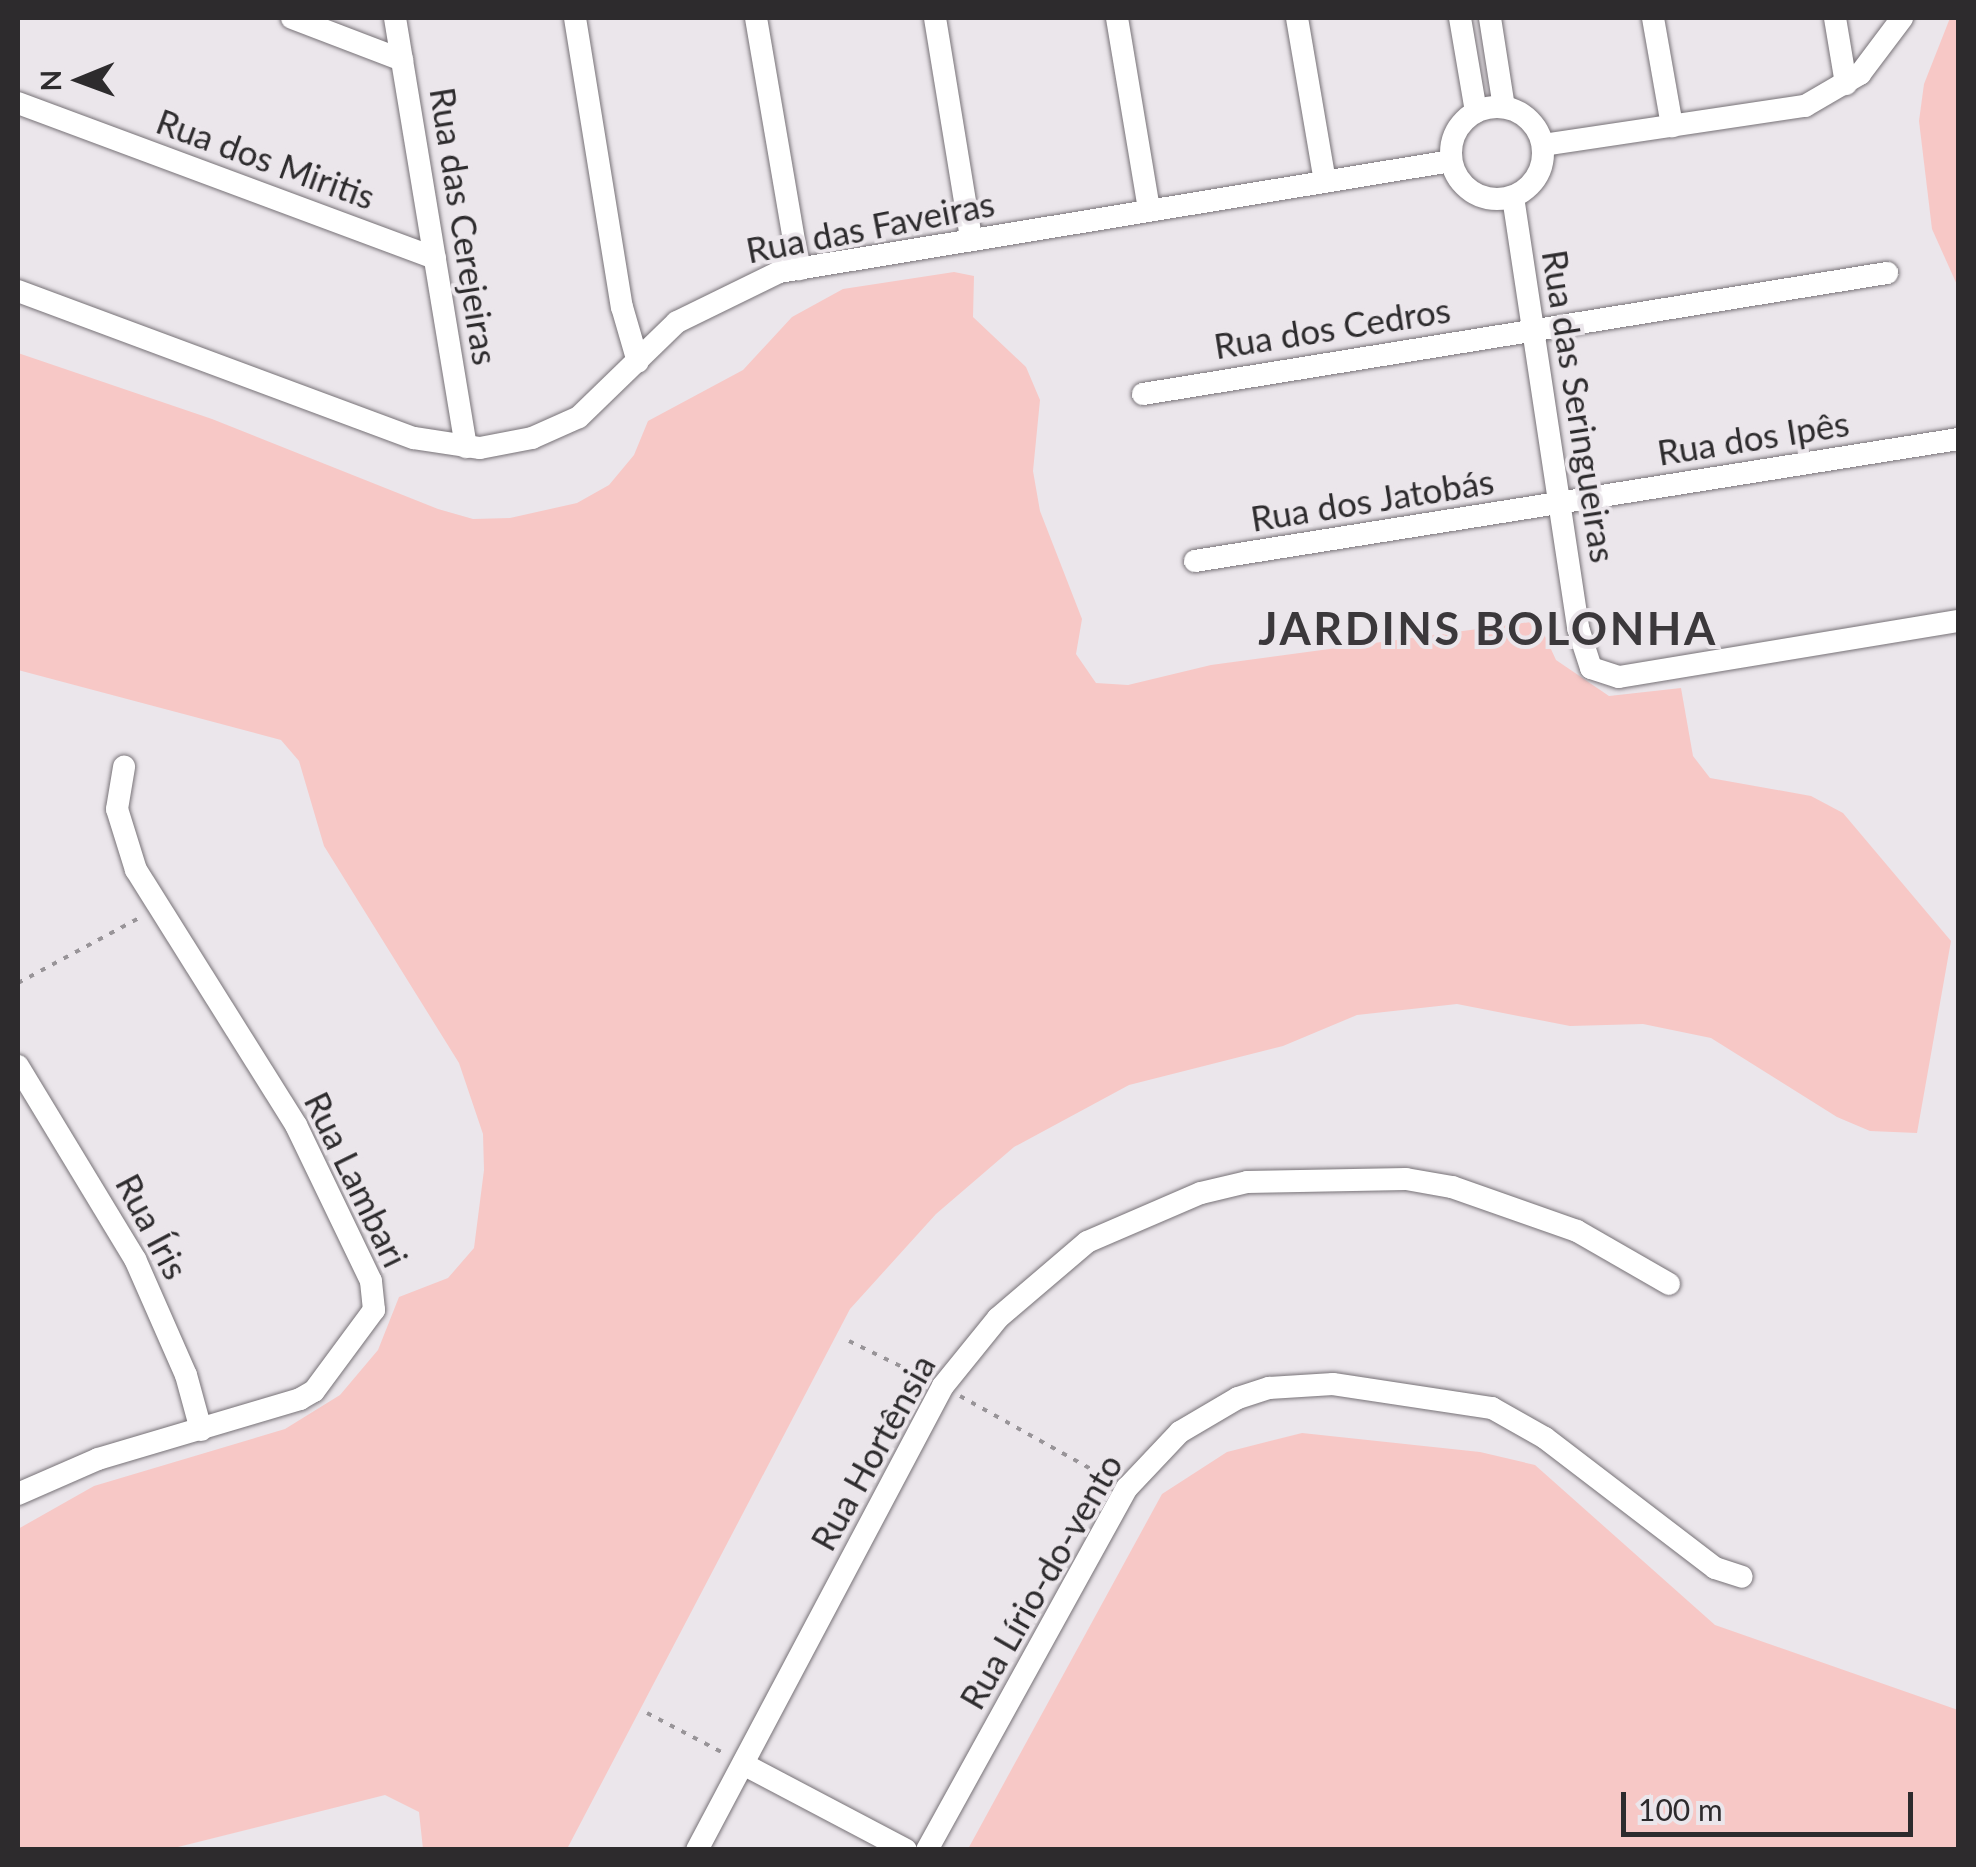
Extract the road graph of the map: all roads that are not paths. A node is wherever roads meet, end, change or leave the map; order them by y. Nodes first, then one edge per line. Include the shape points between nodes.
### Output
1 (292, 18) edge
2 (395, 18) edge
3 (575, 18) edge
4 (756, 18) edge
5 (935, 18) edge
6 (1117, 18) edge
7 (1298, 18) edge
8 (1460, 18) edge
9 (1490, 18) edge
10 (1653, 18) edge
11 (1835, 18) edge
12 (1902, 18) edge
13 (402, 60) junction
14 (1846, 84) junction
15 (18, 103) edge
16 (1504, 107) junction
17 (1476, 112) junction
18 (1672, 126) junction
19 (1543, 146) junction
20 (1451, 161) junction
21 (1324, 182) junction
22 (1513, 197) junction
23 (1149, 210) junction
24 (971, 239) junction
25 (435, 258) junction
26 (798, 269) junction
27 (1886, 273) dead end
28 (18, 291) edge
29 (1533, 330) junction
30 (638, 362) junction
31 (1143, 394) dead end
32 (1958, 438) edge
33 (466, 446) junction
34 (1560, 505) junction
35 (1195, 561) dead end
36 (1958, 622) edge
37 (124, 767) dead end
38 (18, 1066) edge
39 (1669, 1284) dead end
40 (201, 1430) junction
41 (18, 1494) edge
42 (1742, 1577) dead end
43 (743, 1764) junction
44 (696, 1850) edge
45 (906, 1850) edge
46 (927, 1850) edge

1 - 13 street
2 - 13 street, Rua das Cerejeiras
3 - 30 street
4 - 26 street
5 - 24 street
6 - 23 street
7 - 21 street
8 - 17 street
9 - 16 street
10 - 18 street
11 - 14 street
12 - 14 street via 1884,48
13 - 25 street, Rua das Cerejeiras
14 - 18 street via 1805,106
15 - 25 street, Rua dos Miritis
16 - 17 street
16 - 19 street via 1530,120
17 - 20 street via 1456,133
18 - 19 street
19 - 22 street via 1538,177
20 - 21 street, Rua das Faveiras
20 - 22 street via 1467,189 1481,197
21 - 23 street, Rua das Faveiras
22 - 29 street, Rua das Seringueiras
23 - 24 street, Rua das Faveiras
24 - 26 street, Rua das Faveiras
25 - 33 street, Rua das Cerejeiras
26 - 30 street, Rua das Faveiras via 706,304
27 - 29 street, Rua dos Cedros
28 - 33 street, Rua das Faveiras via 414,438
29 - 31 street, Rua dos Cedros
29 - 34 street, Rua das Seringueiras
30 - 33 street, Rua das Faveiras via 602,399 555,429 508,444
32 - 34 street, Rua dos Ipês
34 - 35 street, Rua dos Jatobás
34 - 36 street, Rua das Seringueiras via 1583,652 1591,668 1606,675
37 - 40 street, Rua Lambari via 117,809 136,870 296,1125 375,1294 366,1327 314,1391 283,1408
38 - 40 street, Rua Íris via 135,1259 186,1375
39 - 43 street, Rua Hortênsia via 1577,1231 1452,1188 1356,1178 1247,1182 1200,1193 1087,1242 998,1318 943,1386
40 - 41 street, Rua Lambari via 98,1458
42 - 46 street, Rua Lírio-do-vento via 1715,1568 1515,1419 1432,1395 1333,1384 1270,1388 1180,1432 1127,1488
43 - 44 street, Rua Hortênsia
43 - 45 street

